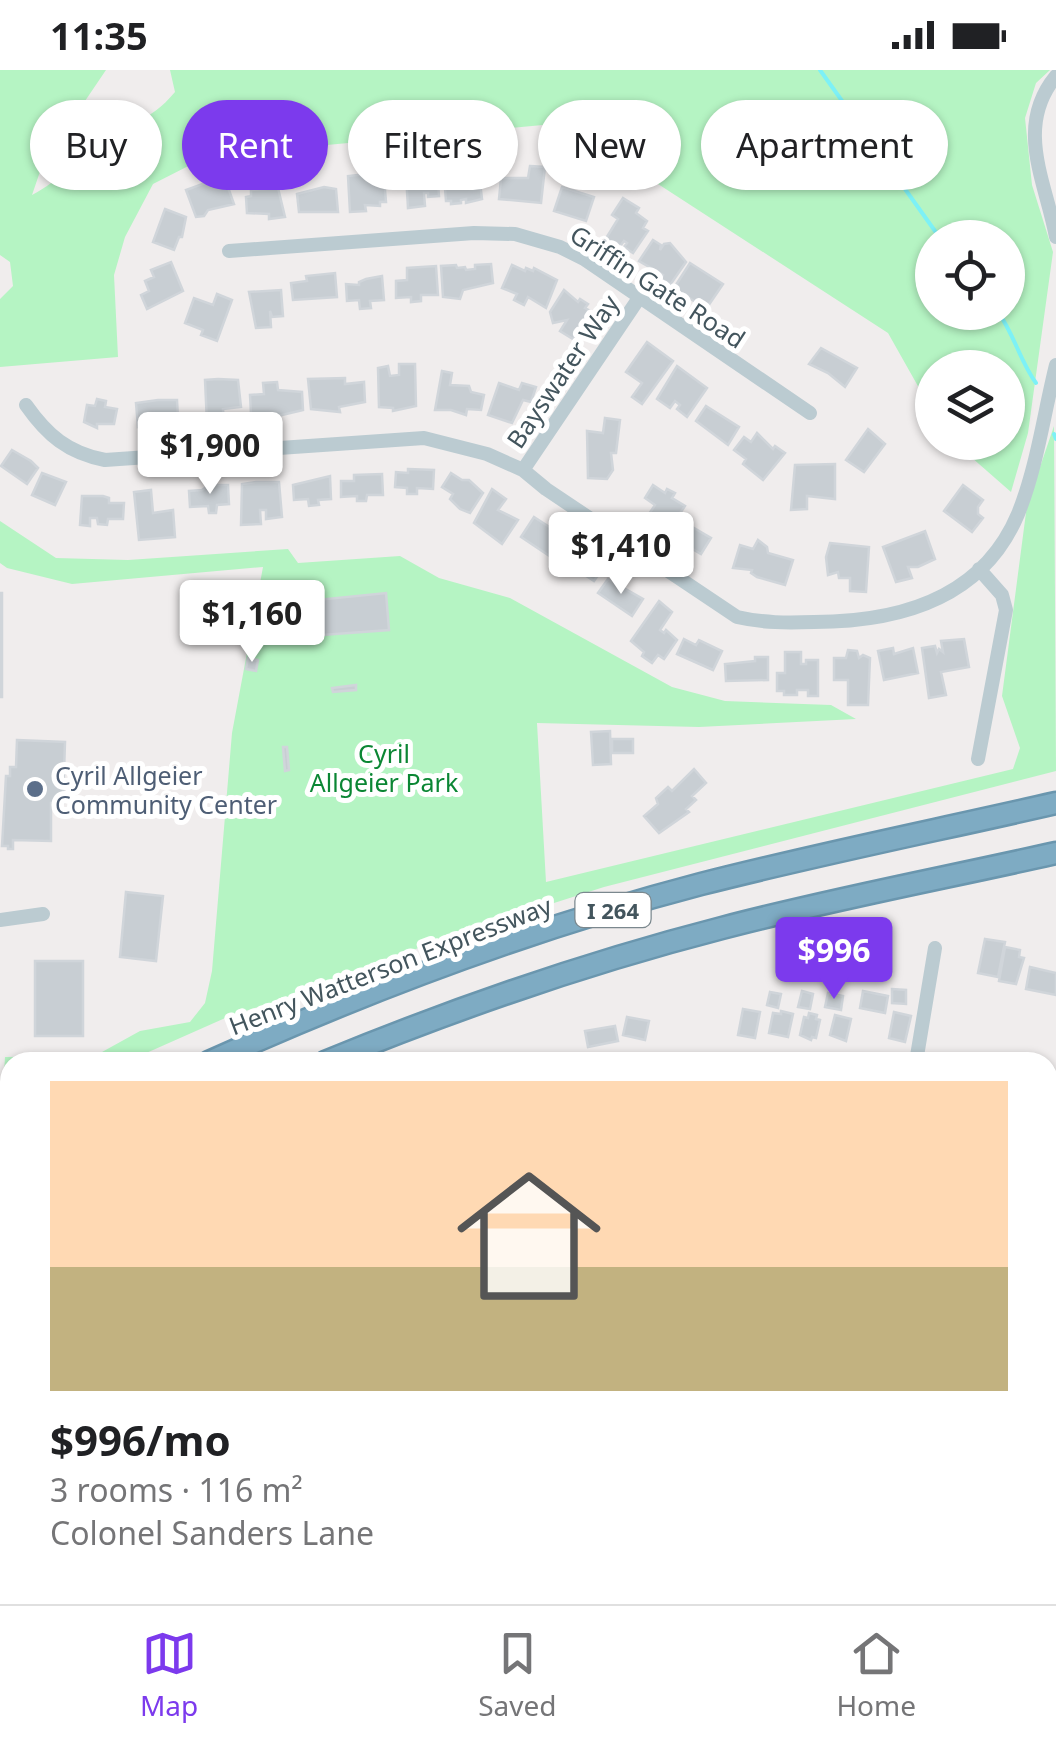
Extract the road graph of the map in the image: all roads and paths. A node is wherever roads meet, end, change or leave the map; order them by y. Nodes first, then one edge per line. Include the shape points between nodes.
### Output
1 (1056, 76) edge
2 (1056, 238) edge
3 (228, 251) dead end
4 (639, 298) junction
5 (1056, 364) edge
6 (26, 405) dead end
7 (810, 413) dead end
8 (523, 470) junction
9 (979, 570) junction
10 (978, 760) dead end
11 (1056, 803) edge
12 (1056, 853) edge
13 (43, 914) dead end
14 (0, 920) edge
15 (936, 948) dead end
16 (234, 1052) edge
17 (350, 1052) edge
18 (918, 1052) edge

1 - 2 street via 1040,100 1034,139
3 - 4 street, Griffin Gate Road via 515,234 584,259
4 - 7 street, Griffin Gate Road
4 - 8 street, Bayswater Way
5 - 9 street via 1017,515
6 - 8 street via 69,450 105,460 424,438
8 - 9 street via 728,612 756,622 890,617 932,602
9 - 10 street via 1002,595 1006,610
11 - 16 highway, Henry Watterson Expressway / I 264 via 617,908 394,984
12 - 17 highway, I 264 via 649,948
13 - 14 street
15 - 18 street

